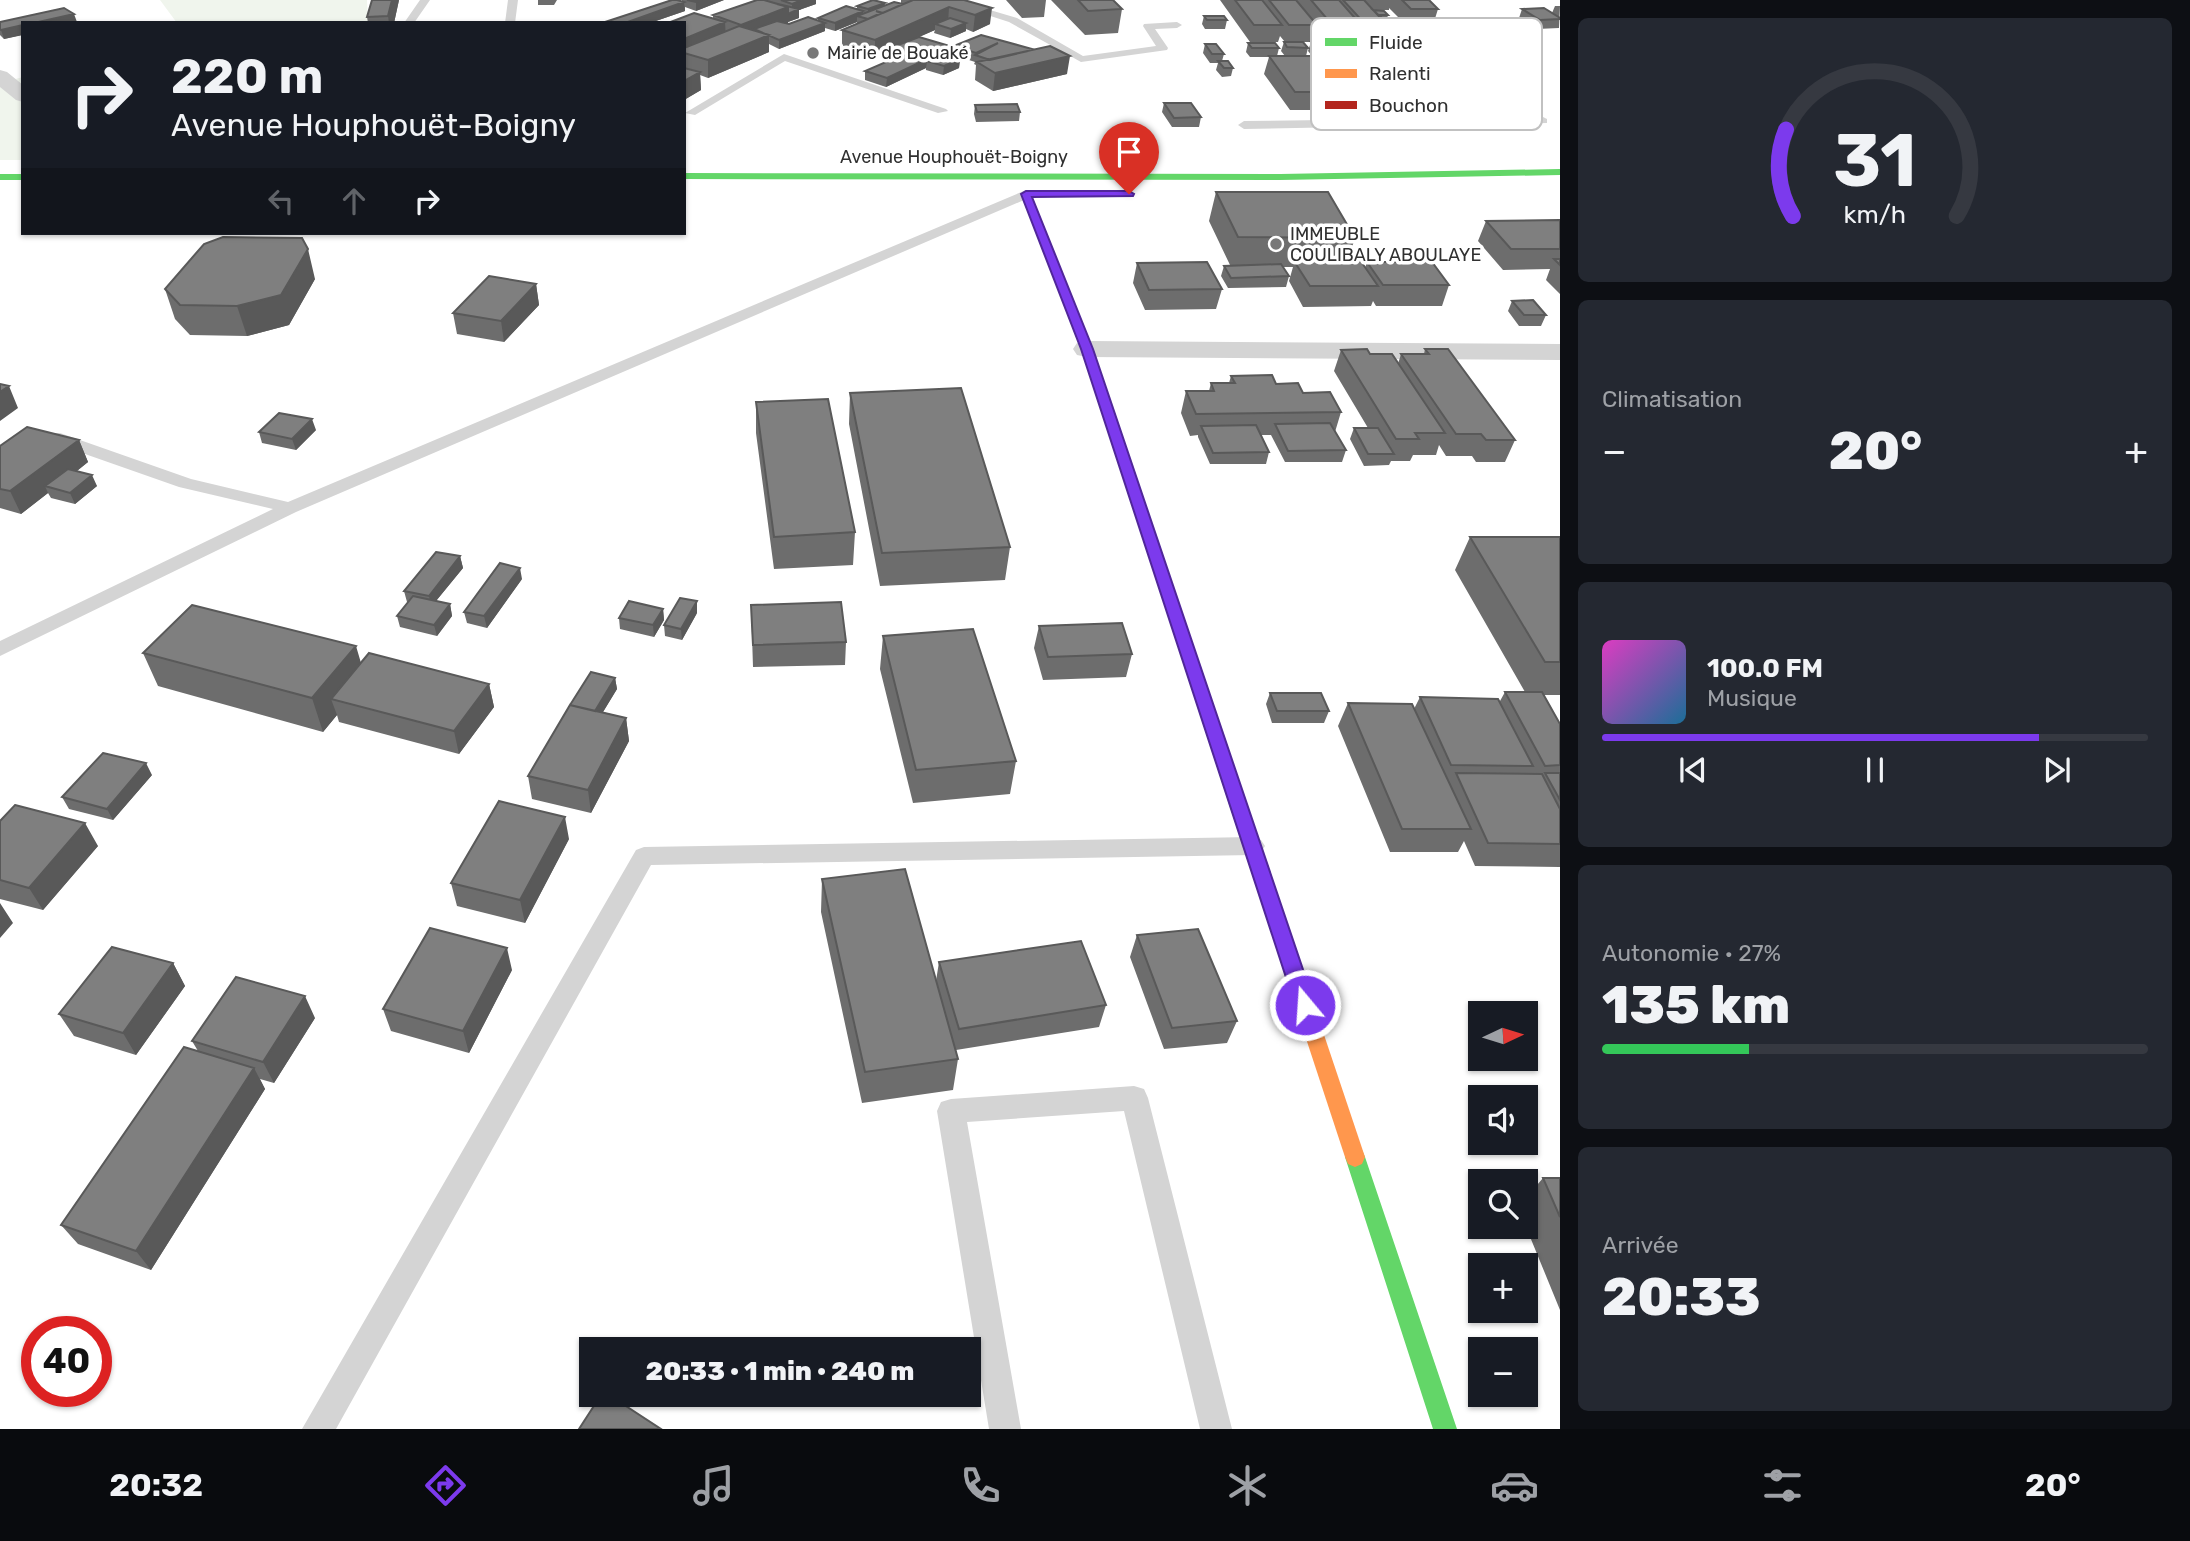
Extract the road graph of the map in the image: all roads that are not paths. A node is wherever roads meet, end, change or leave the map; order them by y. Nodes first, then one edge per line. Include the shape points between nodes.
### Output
1 (425, 0) edge
2 (513, 0) edge
3 (946, 0) edge
4 (410, 21) edge
5 (510, 21) edge
6 (1177, 25) dead end
7 (0, 76) edge
8 (21, 94) edge
9 (942, 111) dead end
10 (691, 113) dead end
11 (1311, 124) edge
12 (1244, 125) dead end
13 (1560, 172) edge
14 (0, 177) edge
15 (21, 177) edge
16 (686, 177) edge
17 (985, 194) dead end
18 (1032, 194) junction
19 (1087, 349) junction
20 (1560, 352) edge
21 (46, 434) edge
22 (290, 508) junction
23 (0, 649) edge
24 (1253, 846) junction
25 (318, 1429) edge
26 (1005, 1429) edge
27 (1216, 1429) edge
28 (1445, 1429) edge

1 - 4 lane
2 - 5 lane
3 - 6 lane via 1013,20 1081,59 1163,48 1148,26
7 - 8 street
9 - 10 lane via 785,57
11 - 12 lane
13 - 16 main road, Avenue Houphouët-Boigny
14 - 15 main road
17 - 18 main road, Avenue Houphouët-Boigny
18 - 19 main road
18 - 22 lane
19 - 20 street
19 - 24 main road
21 - 22 lane via 186,483
22 - 23 lane
24 - 25 lane via 645,856
24 - 28 main road
26 - 27 lane via 951,1111 1134,1098

